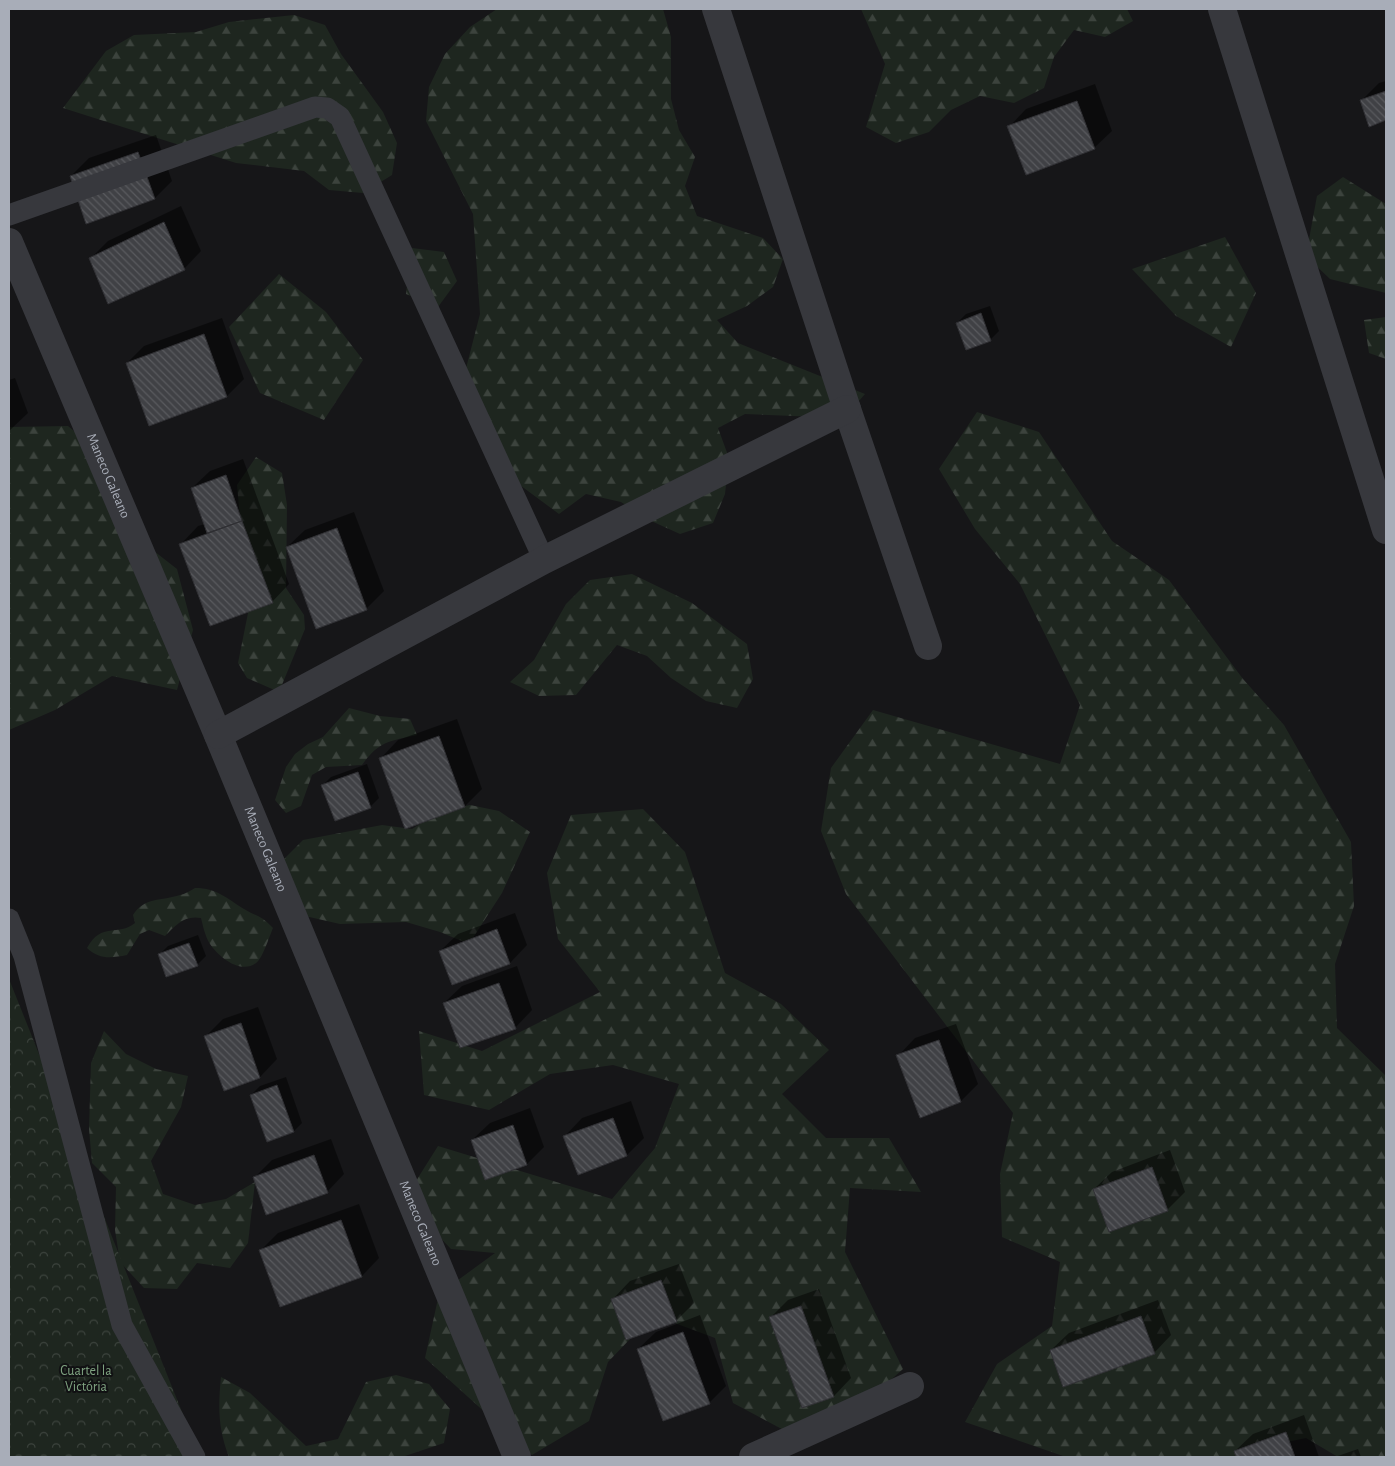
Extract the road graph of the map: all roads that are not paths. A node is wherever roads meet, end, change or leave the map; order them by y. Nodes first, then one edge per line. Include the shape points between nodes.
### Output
1 (716, 9) edge
2 (1222, 9) edge
3 (9, 216) edge
4 (9, 242) edge
5 (847, 409) junction
6 (1386, 530) edge
7 (544, 560) junction
8 (928, 646) dead end
9 (218, 735) junction
10 (9, 919) edge
11 (910, 1386) dead end
12 (195, 1457) edge
13 (517, 1457) edge
14 (753, 1457) edge

1 - 5 street
2 - 6 street
3 - 7 lane via 314,107 327,108 340,117
4 - 9 street, Maneco Galeano
5 - 7 street
5 - 8 street
7 - 9 street
9 - 13 street, Maneco Galeano
10 - 12 lane via 24,956 122,1325
11 - 14 street

